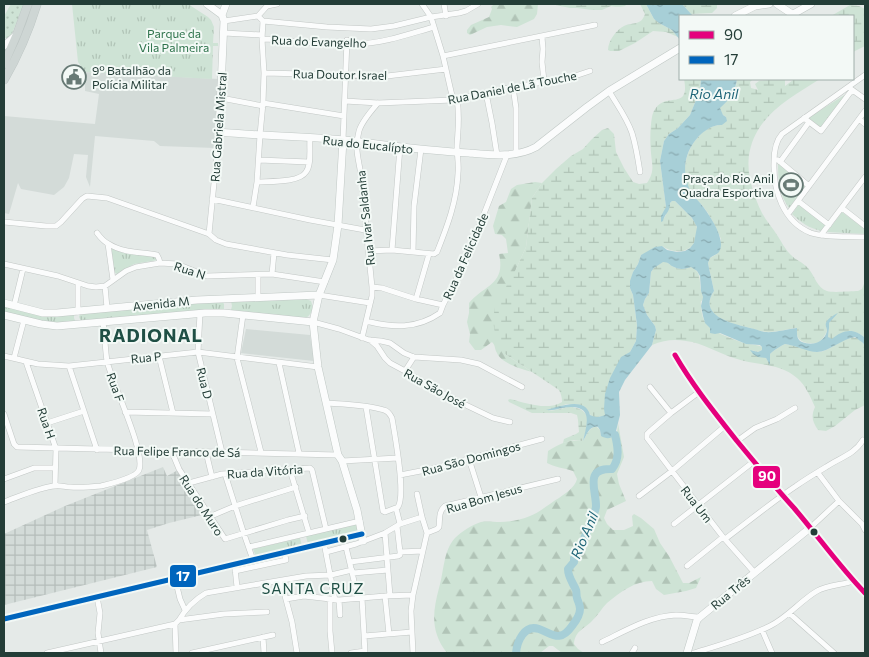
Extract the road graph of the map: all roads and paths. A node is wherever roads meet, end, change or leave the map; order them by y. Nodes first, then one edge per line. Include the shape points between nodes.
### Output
1 (28, 4) edge
2 (37, 4) edge
3 (207, 4) edge
4 (226, 4) edge
5 (277, 4) edge
6 (422, 4) edge
7 (444, 4) edge
8 (478, 4) edge
9 (769, 4) edge
10 (777, 4) edge
11 (782, 4) edge
12 (805, 4) edge
13 (811, 4) edge
14 (267, 5) edge
15 (791, 13) edge
16 (739, 15) edge
17 (258, 16) junction
18 (446, 16) junction
19 (431, 17) junction
20 (223, 18) junction
21 (263, 21) junction
22 (595, 25) dead end
23 (434, 26) junction
24 (224, 33) junction
25 (17, 34) junction
26 (542, 36) junction
27 (262, 37) junction
28 (347, 42) junction
29 (4, 46) edge
30 (679, 49) edge
31 (443, 56) junction
32 (4, 64) edge
33 (446, 69) junction
34 (590, 71) dead end
35 (264, 73) junction
36 (346, 75) junction
37 (865, 75) edge
38 (4, 80) edge
39 (544, 81) junction
40 (513, 87) junction
41 (850, 88) junction
42 (609, 91) junction
43 (486, 93) junction
44 (220, 98) junction
45 (455, 99) junction
46 (865, 99) edge
47 (345, 101) junction
48 (378, 103) junction
49 (263, 104) junction
50 (865, 111) edge
51 (344, 116) junction
52 (804, 118) junction
53 (859, 119) junction
54 (809, 122) junction
55 (865, 124) edge
56 (219, 132) junction
57 (260, 136) junction
58 (310, 138) junction
59 (343, 140) junction
60 (357, 142) junction
61 (400, 147) junction
62 (421, 149) junction
63 (457, 152) junction
64 (516, 154) junction
65 (496, 155) junction
66 (507, 155) junction
67 (774, 157) junction
68 (258, 160) junction
69 (309, 162) junction
70 (780, 162) junction
71 (640, 172) dead end
72 (865, 177) edge
73 (257, 182) junction
74 (809, 186) junction
75 (212, 199) junction
76 (798, 201) junction
77 (253, 207) junction
78 (842, 208) junction
79 (788, 214) junction
80 (6, 222) edge
81 (338, 225) junction
82 (829, 225) junction
83 (865, 226) edge
84 (365, 230) junction
85 (97, 233) dead end
86 (209, 234) junction
87 (821, 235) junction
88 (865, 237) edge
89 (108, 244) junction
90 (392, 250) junction
91 (368, 251) junction
92 (413, 252) junction
93 (274, 253) junction
94 (429, 254) junction
95 (333, 260) junction
96 (160, 263) junction
97 (4, 264) edge
98 (23, 269) junction
99 (272, 274) junction
100 (258, 275) junction
101 (113, 280) junction
102 (325, 282) junction
103 (78, 284) junction
104 (105, 286) junction
105 (372, 287) junction
106 (319, 295) junction
107 (302, 296) junction
108 (258, 297) junction
109 (224, 298) junction
110 (416, 299) junction
111 (370, 303) junction
112 (4, 304) edge
113 (443, 304) junction
114 (14, 306) junction
115 (107, 308) junction
116 (78, 312) junction
117 (315, 312) junction
118 (200, 313) junction
119 (224, 313) junction
120 (4, 315) edge
121 (243, 315) junction
122 (24, 320) junction
123 (302, 321) junction
124 (366, 321) junction
125 (313, 322) junction
126 (103, 323) junction
127 (80, 325) junction
128 (362, 338) junction
129 (369, 340) junction
130 (198, 352) junction
131 (675, 355) dead end
132 (4, 356) edge
133 (159, 356) junction
134 (414, 356) junction
135 (14, 358) junction
136 (237, 358) junction
137 (107, 361) junction
138 (26, 362) junction
139 (279, 363) junction
140 (69, 366) junction
141 (318, 367) junction
142 (405, 371) junction
143 (522, 387) dead end
144 (650, 387) dead end
145 (699, 392) junction
146 (327, 403) junction
147 (366, 406) junction
148 (795, 408) dead end
149 (84, 411) junction
150 (125, 412) junction
151 (173, 413) junction
152 (671, 413) junction
153 (4, 414) edge
154 (212, 414) junction
155 (510, 422) dead end
156 (47, 423) junction
157 (725, 426) junction
158 (542, 438) dead end
159 (863, 440) dead end
160 (737, 441) junction
161 (56, 449) junction
162 (97, 450) junction
163 (138, 450) junction
164 (172, 452) junction
165 (206, 452) junction
166 (222, 452) junction
167 (261, 452) junction
168 (299, 453) junction
169 (340, 458) junction
170 (398, 458) junction
171 (375, 459) junction
172 (470, 459) junction
173 (753, 462) junction
174 (55, 468) junction
175 (290, 470) junction
176 (672, 471) junction
177 (818, 473) junction
178 (225, 474) junction
179 (400, 475) junction
180 (212, 477) junction
181 (4, 479) edge
182 (558, 479) dead end
183 (189, 484) junction
184 (55, 485) junction
185 (296, 487) junction
186 (417, 494) dead end
187 (639, 496) dead end
188 (782, 496) junction
189 (481, 497) junction
190 (839, 501) junction
191 (4, 502) edge
192 (698, 505) junction
193 (235, 506) junction
194 (396, 508) junction
195 (304, 516) junction
196 (209, 517) junction
197 (422, 517) junction
198 (360, 521) junction
199 (674, 524) dead end
200 (398, 525) junction
201 (810, 528) junction
202 (326, 529) junction
203 (865, 530) edge
204 (309, 533) junction
205 (384, 533) junction
206 (427, 533) junction
207 (244, 534) junction
208 (302, 535) junction
209 (362, 537) junction
210 (724, 538) junction
211 (324, 543) junction
212 (249, 547) junction
213 (305, 547) junction
214 (346, 547) junction
215 (423, 551) junction
216 (326, 552) junction
217 (400, 552) junction
218 (387, 557) junction
219 (253, 560) junction
220 (264, 561) junction
221 (350, 562) junction
222 (687, 566) dead end
223 (235, 568) junction
224 (388, 570) junction
225 (352, 572) junction
226 (754, 572) junction
227 (331, 575) junction
228 (175, 578) junction
229 (282, 581) junction
230 (854, 581) junction
231 (237, 587) junction
232 (865, 593) edge
233 (413, 595) junction
234 (387, 596) junction
235 (96, 597) junction
236 (360, 598) junction
237 (286, 599) junction
238 (335, 600) junction
239 (185, 610) junction
240 (267, 612) dead end
241 (790, 613) junction
242 (340, 615) dead end
243 (700, 617) junction
244 (4, 619) edge
245 (177, 622) junction
246 (762, 630) junction
247 (412, 632) junction
248 (389, 634) junction
249 (273, 635) dead end
250 (264, 636) junction
251 (364, 636) junction
252 (99, 642) junction
253 (602, 642) dead end
254 (365, 652) edge
255 (47, 653) edge
256 (101, 653) edge
257 (176, 653) edge
258 (192, 653) edge
259 (264, 653) edge
260 (297, 653) edge
261 (332, 653) edge
262 (351, 653) edge
263 (413, 653) edge
264 (688, 653) edge
265 (694, 653) edge
266 (772, 653) edge
267 (834, 653) edge

1 - 25 main road
2 - 38 main road via 25,38
3 - 20 street
4 - 20 street, Rua Gabriela Mistral
5 - 14 street
6 - 19 street
7 - 18 street
8 - 18 street
9 - 16 street
10 - 15 street
11 - 15 street
12 - 15 street
13 - 15 street
14 - 17 street
17 - 20 street
17 - 21 street
18 - 19 street
19 - 21 street via 371,28
19 - 23 street
20 - 24 street, Rua Gabriela Mistral
21 - 27 street
22 - 26 street
23 - 28 street, Rua do Evangelho via 384,40 358,44
23 - 31 street
24 - 27 street, Rua do Evangelho
24 - 44 street, Rua Gabriela Mistral
25 - 29 street
25 - 32 main road
26 - 31 street
26 - 39 street
27 - 28 street, Rua do Evangelho
27 - 35 street
28 - 36 street
30 - 42 street, Rua do Eucalípto
31 - 33 street
33 - 36 street, Rua Doutor Israel via 387,76
33 - 45 street
34 - 39 street, Rua Daniel de Lã Touche
35 - 36 street, Rua Doutor Israel
35 - 49 street
36 - 47 street
37 - 41 street
39 - 40 street, Rua Daniel de Lã Touche
40 - 43 street, Rua Daniel de Lã Touche
40 - 64 street
41 - 46 street
41 - 52 street
41 - 54 street via 823,130
42 - 64 street, Rua do Eucalípto via 536,147
42 - 71 street via 632,132
43 - 45 street, Rua Daniel de Lã Touche
43 - 65 street
44 - 49 street
44 - 56 street, Rua Gabriela Mistral
45 - 48 street, Rua Daniel de Lã Touche
45 - 63 street via 460,120
47 - 48 street, Rua Daniel de Lã Touche
47 - 51 street
48 - 60 street, Rua Ivar Saldanha via 361,126
49 - 51 street
49 - 57 street
50 - 53 street
51 - 59 street
52 - 54 street
52 - 67 street via 779,137
53 - 55 street
53 - 74 street
54 - 70 street
56 - 57 street, Rua do Eucalípto
56 - 75 street, Rua Gabriela Mistral
57 - 58 street, Rua do Eucalípto
57 - 68 street
58 - 59 street, Rua do Eucalípto
58 - 69 street
59 - 60 street, Rua do Eucalípto
59 - 81 street
60 - 61 street, Rua do Eucalípto
60 - 84 street, Rua Ivar Saldanha
61 - 62 street, Rua do Eucalípto
61 - 90 street
62 - 63 street, Rua do Eucalípto
62 - 92 street via 414,206
63 - 65 street, Rua do Eucalípto
63 - 94 street via 458,172 449,223 437,252
64 - 66 street, Rua do Eucalípto
65 - 66 street, Rua do Eucalípto
66 - 113 street, Rua da Felicidade via 472,246
67 - 70 street
67 - 79 street via 776,189
68 - 69 street
68 - 73 street
69 - 73 street via 306,174 300,178
70 - 74 street
72 - 78 street
73 - 77 street
74 - 76 street
75 - 77 street
75 - 86 street, Rua Gabriela Mistral
76 - 79 street
76 - 82 street
77 - 81 street
78 - 82 street
78 - 83 street
79 - 87 street via 803,228
80 - 86 street via 56,226 87,196 107,198
81 - 84 street
81 - 95 street
82 - 87 street
84 - 91 street, Rua Ivar Saldanha
85 - 89 street
86 - 93 street via 226,244
87 - 88 street
89 - 96 street via 131,252 157,255
89 - 101 street
90 - 91 street
90 - 92 street
91 - 105 street, Rua Ivar Saldanha
92 - 94 street
93 - 95 street
93 - 99 street
94 - 110 street
95 - 102 street
96 - 100 street, Rua N via 181,265 207,276
96 - 101 street, Rua N via 136,267
97 - 98 street
98 - 103 street
98 - 114 street
99 - 100 street, Rua N
99 - 102 street, Rua N
100 - 108 street
101 - 104 street, Rua N
102 - 106 street
103 - 104 street
103 - 116 street
104 - 115 street
105 - 110 street
105 - 111 street, Rua Ivar Saldanha
106 - 107 street, Avenida M
106 - 111 street
106 - 117 street
107 - 108 street, Avenida M
107 - 117 street via 312,302
108 - 109 street, Avenida M
109 - 115 street, Avenida M
109 - 119 street via 228,307
110 - 113 street
111 - 124 street, Rua Ivar Saldanha
112 - 114 street, Avenida M
113 - 124 street, Rua da Felicidade via 440,312 415,324 393,326
114 - 116 street, Avenida M via 49,313
115 - 116 street, Avenida M
116 - 127 street via 76,318
117 - 123 street via 311,319
117 - 125 street
118 - 119 street, Avenida M
118 - 126 street, Avenida M
118 - 130 street, Rua D
119 - 121 street, Avenida M
120 - 122 street, Avenida M
121 - 123 street, Avenida M
121 - 136 street
122 - 127 street, Avenida M via 58,326
122 - 135 street
123 - 125 street, Avenida M
124 - 128 street, Rua Ivar Saldanha
125 - 128 street
125 - 141 street
126 - 127 street, Avenida M
126 - 137 street, Rua F
128 - 129 street
129 - 134 street via 390,343
129 - 142 street, Rua São José via 387,361
130 - 133 street, Rua P
130 - 136 street, Rua P
130 - 154 street, Rua D
131 - 145 street
132 - 135 street, Rua P
133 - 137 street, Rua P
133 - 151 street
134 - 142 street
134 - 143 street via 479,364
135 - 138 street, Rua P
136 - 139 street, Rua P
136 - 167 street
137 - 140 street, Rua P
137 - 150 street, Rua F
138 - 140 street, Rua P
138 - 156 street, Rua H
139 - 141 street, Rua P
139 - 168 street
140 - 149 street
141 - 146 street
142 - 155 street, Rua São José via 445,395 493,418
144 - 152 street
145 - 152 street
145 - 157 street
146 - 147 street
146 - 169 street
147 - 170 street via 383,409 390,414
147 - 171 street
148 - 160 street
149 - 156 street
149 - 162 street
150 - 151 street
150 - 163 street, Rua F
151 - 154 street
152 - 176 street, Rua Um via 647,434 648,441
153 - 161 street, Rua Felipe Franco de Sá via 15,447
154 - 166 street, Rua D
156 - 161 street, Rua H
157 - 160 street
157 - 176 street
158 - 172 street, Rua São Domingos
159 - 177 street via 854,452
160 - 173 street
161 - 162 street, Rua Felipe Franco de Sá
161 - 174 street, Rua H
162 - 163 street, Rua Felipe Franco de Sá
163 - 164 street, Rua Felipe Franco de Sá
163 - 184 street via 140,468 130,477 100,486
164 - 165 street, Rua Felipe Franco de Sá
164 - 183 street, Rua do Muro
165 - 166 street, Rua Felipe Franco de Sá
165 - 180 street
166 - 167 street, Rua Felipe Franco de Sá
167 - 168 street, Rua Felipe Franco de Sá
168 - 169 street, Rua Felipe Franco de Sá
169 - 171 street, Rua Felipe Franco de Sá
169 - 198 street
170 - 171 street, Rua Felipe Franco de Sá
170 - 179 street
171 - 194 street via 383,511
172 - 179 street, Rua São Domingos
172 - 189 street
173 - 188 street
173 - 192 street
174 - 181 street via 34,468
174 - 184 street, Rua H
175 - 178 street, Rua da Vitória
175 - 185 street
175 - 202 street, Rua da Vitória via 312,469
176 - 187 street
176 - 192 street, Rua Um
177 - 188 street
177 - 190 street
178 - 180 street, Rua da Vitória
178 - 193 street
179 - 194 street via 401,498
180 - 183 street, Rua da Vitória
182 - 189 street, Rua Bom Jesus
183 - 196 street, Rua do Muro
184 - 191 street
185 - 193 street
185 - 195 street
186 - 197 street
188 - 201 street
188 - 210 street
189 - 206 street, Rua Bom Jesus via 445,506 440,513 439,528
190 - 201 street, Rua Três
190 - 203 street
192 - 199 street
192 - 210 street, Rua Um
193 - 196 street
193 - 207 street
194 - 200 street
195 - 204 street
195 - 207 street
196 - 207 street, Rua do Muro via 225,539
197 - 200 street
197 - 206 street
198 - 202 street
198 - 209 street
200 - 205 street
200 - 217 street
201 - 226 street, Rua Três
201 - 230 street
202 - 204 street
204 - 208 street
205 - 209 street
205 - 218 street
206 - 215 street
207 - 212 street
208 - 212 street
208 - 213 street
209 - 211 street
209 - 214 street
210 - 222 street
210 - 226 street, Rua Um
211 - 213 street
211 - 216 street
212 - 219 street
213 - 220 street
214 - 216 street
214 - 221 street
215 - 217 street
215 - 233 street
216 - 227 street
217 - 218 street via 398,556
218 - 221 street
218 - 224 street
219 - 220 street
219 - 223 street
220 - 223 street
221 - 225 street
223 - 228 street
223 - 231 street
224 - 225 street
224 - 234 street
225 - 227 street
225 - 236 street
226 - 243 street, Rua Três
227 - 229 street
227 - 238 street
228 - 235 street
228 - 239 street
229 - 231 street
229 - 237 street
230 - 232 street
230 - 241 street via 817,591
231 - 239 street via 206,593
233 - 234 street
233 - 247 street
234 - 236 street
234 - 248 street
235 - 244 street
235 - 252 street via 100,613
236 - 238 street
236 - 251 street
237 - 238 street via 304,596
237 - 260 street
238 - 242 street
238 - 261 street via 330,631
239 - 245 street
240 - 245 street via 224,614
241 - 246 street
241 - 267 street
243 - 253 street, Rua Três via 677,615 647,621
243 - 264 street
245 - 252 street
245 - 257 street
246 - 265 street
246 - 266 street
247 - 248 street
247 - 263 street
248 - 251 street
249 - 250 street
250 - 258 street
250 - 259 street
251 - 254 street
252 - 255 street
252 - 256 street
254 - 262 street

